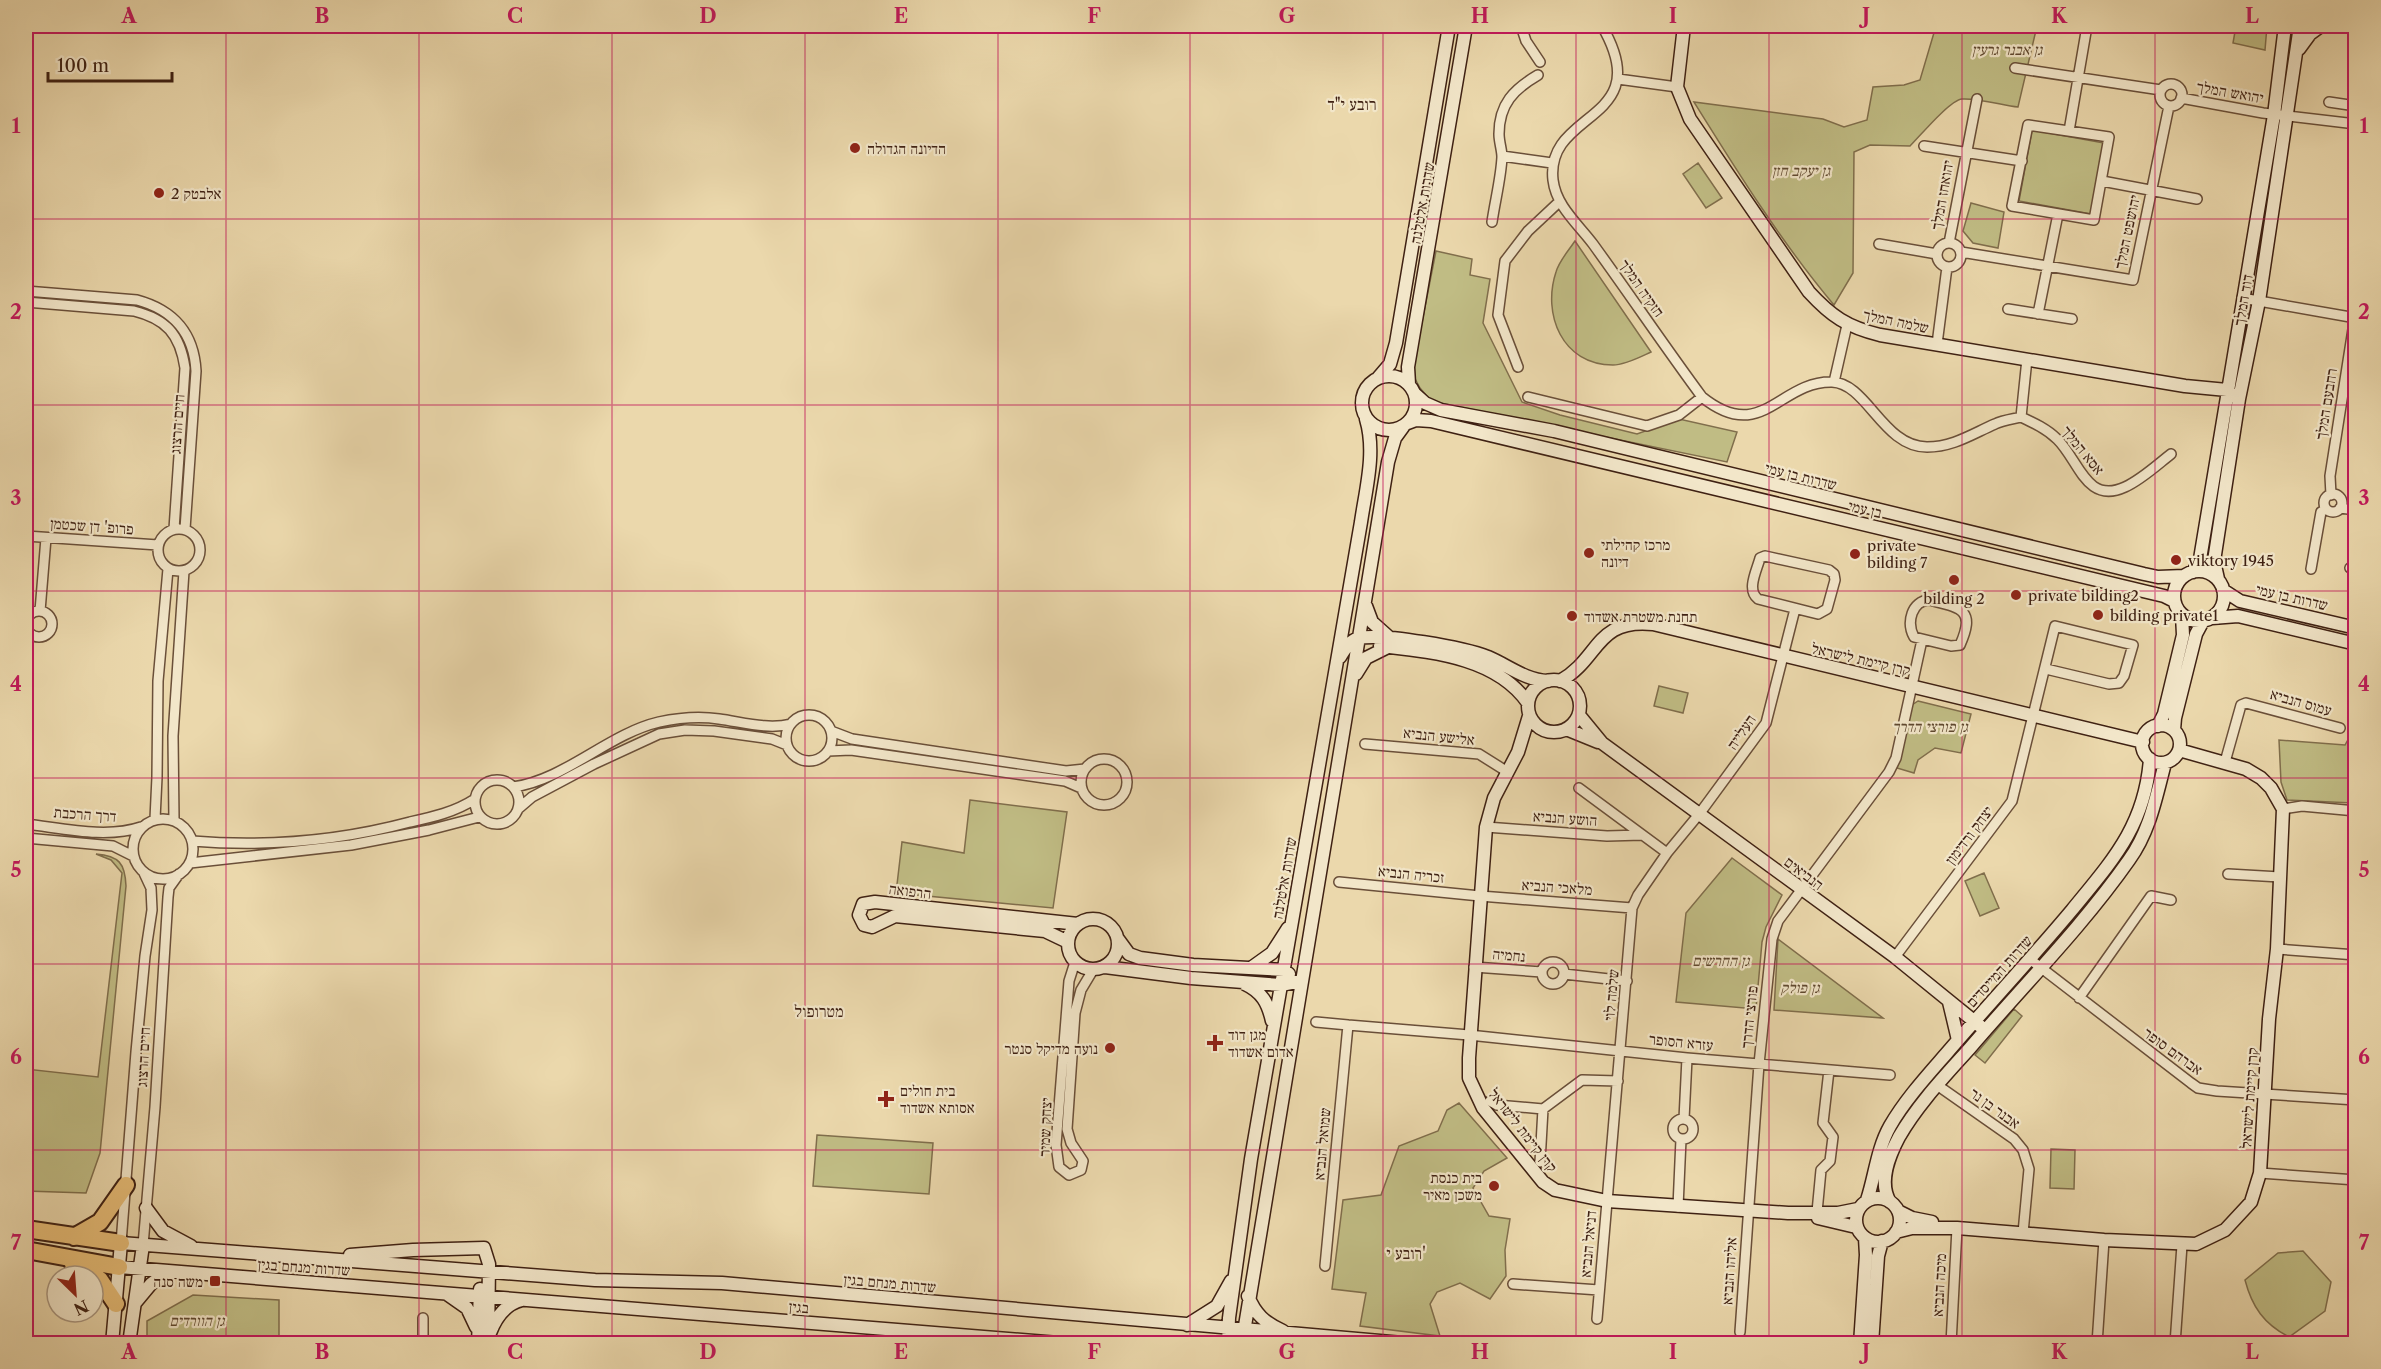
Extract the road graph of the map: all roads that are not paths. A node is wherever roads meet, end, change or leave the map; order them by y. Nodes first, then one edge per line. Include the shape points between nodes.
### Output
1 (1449, 26) edge
2 (1466, 26) edge
3 (1521, 26) edge
4 (1602, 26) edge
5 (1684, 26) edge
6 (2284, 26) edge
7 (2300, 26) edge
8 (2321, 26) edge
9 (2086, 32) dead end
10 (2297, 52) junction
11 (1540, 62) dead end
12 (2015, 68) dead end
13 (1538, 75) dead end
14 (2080, 76) junction
15 (1618, 79) junction
16 (1677, 87) junction
17 (2161, 90) junction
18 (2181, 98) junction
19 (1977, 99) dead end
20 (2329, 102) dead end
21 (2169, 106) junction
22 (2355, 106) edge
23 (2274, 115) junction
24 (2287, 116) junction
25 (2355, 124) edge
26 (2069, 131) junction
27 (1924, 146) dead end
28 (1965, 152) junction
29 (1502, 156) junction
30 (2022, 161) junction
31 (1552, 164) junction
32 (2102, 181) junction
33 (2151, 190) junction
34 (2197, 199) dead end
35 (1559, 202) junction
36 (2058, 214) junction
37 (1492, 222) dead end
38 (1949, 243) junction
39 (1880, 244) dead end
40 (1961, 252) junction
41 (1937, 254) junction
42 (1947, 267) junction
43 (2048, 267) junction
44 (26, 291) edge
45 (2242, 298) junction
46 (26, 302) edge
47 (2259, 302) junction
48 (2008, 309) dead end
49 (2038, 314) junction
50 (2355, 315) edge
51 (2072, 319) dead end
52 (1847, 325) junction
53 (1937, 344) junction
54 (2027, 359) junction
55 (1518, 367) dead end
56 (1378, 378) junction
57 (1834, 382) junction
58 (1412, 389) junction
59 (2226, 396) junction
60 (1702, 397) junction
61 (1528, 398) dead end
62 (2240, 399) junction
63 (2021, 417) junction
64 (1366, 419) junction
65 (1406, 425) junction
66 (2171, 454) dead end
67 (2331, 495) junction
68 (2340, 508) junction
69 (2326, 509) junction
70 (2355, 510) edge
71 (174, 529) junction
72 (185, 529) junction
73 (26, 536) edge
74 (46, 538) junction
75 (158, 545) junction
76 (168, 569) junction
77 (2311, 569) dead end
78 (184, 571) junction
79 (2189, 574) junction
80 (2221, 585) junction
81 (2174, 601) junction
82 (1365, 602) junction
83 (1347, 605) junction
84 (1795, 609) junction
85 (40, 611) dead end
86 (2182, 615) junction
87 (2207, 619) junction
88 (2355, 628) edge
89 (1359, 638) junction
90 (1922, 640) junction
91 (1390, 643) junction
92 (2355, 644) edge
93 (1785, 656) junction
94 (1585, 659) junction
95 (1337, 661) junction
96 (2046, 669) junction
97 (1554, 681) junction
98 (1353, 683) junction
99 (1911, 686) junction
100 (1577, 693) junction
101 (1528, 709) junction
102 (1579, 715) junction
103 (2034, 715) junction
104 (791, 724) junction
105 (2158, 726) junction
106 (2340, 728) dead end
107 (1566, 729) junction
108 (1544, 730) junction
109 (2174, 730) junction
110 (831, 731) junction
111 (2143, 742) junction
112 (1602, 743) junction
113 (1365, 744) dead end
114 (787, 745) junction
115 (2179, 750) junction
116 (828, 751) junction
117 (1518, 752) junction
118 (2150, 759) junction
119 (2226, 762) junction
120 (2164, 763) junction
121 (1085, 769) junction
122 (1506, 771) junction
123 (513, 787) junction
124 (1081, 788) junction
125 (1579, 788) dead end
126 (475, 799) junction
127 (518, 809) junction
128 (2283, 809) junction
129 (2355, 811) edge
130 (1700, 813) junction
131 (479, 817) junction
132 (154, 819) junction
133 (174, 820) junction
134 (26, 824) edge
135 (141, 827) junction
136 (1486, 827) junction
137 (1642, 835) junction
138 (26, 837) edge
139 (192, 841) junction
140 (1667, 853) junction
141 (133, 856) junction
142 (190, 862) junction
143 (144, 873) junction
144 (179, 874) junction
145 (2228, 874) dead end
146 (2280, 878) junction
147 (1340, 882) dead end
148 (1801, 890) junction
149 (1480, 896) junction
150 (2171, 900) dead end
151 (1632, 908) junction
152 (1292, 923) junction
153 (1078, 924) junction
154 (1118, 939) junction
155 (1068, 942) junction
156 (2277, 949) junction
157 (2355, 955) edge
158 (1895, 957) junction
159 (1075, 962) junction
160 (2036, 964) junction
161 (1474, 967) junction
162 (1099, 968) junction
163 (1251, 968) junction
164 (1284, 970) junction
165 (1542, 972) junction
166 (1564, 974) junction
167 (1301, 981) junction
168 (1627, 981) junction
169 (1241, 982) junction
170 (1281, 985) junction
171 (2079, 998) junction
172 (1949, 1001) junction
173 (1974, 1021) junction
174 (1316, 1022) dead end
175 (1348, 1025) junction
176 (1274, 1027) junction
177 (1985, 1030) junction
178 (1469, 1035) junction
179 (1958, 1040) junction
180 (1621, 1051) junction
181 (1687, 1058) junction
182 (1760, 1064) junction
183 (1829, 1070) junction
184 (1890, 1075) dead end
185 (1618, 1081) junction
186 (1937, 1085) junction
187 (2264, 1094) junction
188 (2355, 1100) edge
189 (1494, 1103) dead end
190 (1543, 1109) junction
191 (1684, 1119) junction
192 (1681, 1139) junction
193 (1540, 1162) dead end
194 (2260, 1173) junction
195 (2355, 1180) edge
196 (126, 1185) junction
197 (1607, 1201) junction
198 (1863, 1204) junction
199 (1678, 1206) junction
200 (1894, 1206) junction
201 (146, 1208) junction
202 (1749, 1211) junction
203 (1817, 1212) junction
204 (1788, 1213) junction
205 (1857, 1227) junction
206 (1957, 1228) junction
207 (26, 1229) edge
208 (1896, 1232) junction
209 (2023, 1233) junction
210 (74, 1237) junction
211 (1865, 1238) junction
212 (2104, 1240) junction
213 (1882, 1241) junction
214 (121, 1243) junction
215 (144, 1245) junction
216 (2182, 1245) junction
217 (198, 1250) junction
218 (26, 1251) edge
219 (56, 1256) junction
220 (319, 1258) junction
221 (1325, 1266) dead end
222 (119, 1267) junction
223 (140, 1269) junction
224 (167, 1272) junction
225 (488, 1272) junction
226 (1235, 1272) junction
227 (1513, 1284) dead end
228 (1599, 1290) junction
229 (440, 1292) junction
230 (483, 1296) junction
231 (1248, 1296) junction
232 (525, 1300) junction
233 (116, 1304) junction
234 (134, 1305) junction
235 (423, 1318) dead end
236 (1597, 1319) dead end
237 (1187, 1325) junction
238 (1228, 1329) junction
239 (1243, 1330) junction
240 (1740, 1332) dead end
241 (1289, 1334) junction
242 (483, 1339) edge
243 (284, 1343) edge
244 (112, 1344) edge
245 (129, 1344) edge
246 (298, 1344) edge
247 (423, 1344) edge
248 (1071, 1344) edge
249 (1228, 1344) edge
250 (1242, 1344) edge
251 (1414, 1344) edge
252 (1860, 1344) edge
253 (1872, 1344) edge
254 (1951, 1344) edge
255 (2097, 1344) edge
256 (2175, 1344) edge

1 - 56 street, שדרות אלטלנה via 1396,343 1390,364
2 - 58 street, שדרות אלטלנה via 1408,367
3 - 11 street
4 - 15 street via 1616,53
5 - 16 street, שלמה המלך
6 - 23 street, דוד המלך
7 - 10 street, דוד המלך
8 - 10 street
9 - 14 street
10 - 24 street, דוד המלך
12 - 14 street
13 - 29 street via 1518,87 1506,103 1500,125
14 - 17 street
14 - 26 street
15 - 16 street
15 - 31 street via 1604,105 1561,142
16 - 52 street, שלמה המלך via 1701,138 1803,282 1823,307
17 - 18 street, יהואש המלך via 2173,84 2181,90
17 - 21 street via 2161,100
18 - 21 street, יהואש המלך via 2176,105
18 - 23 street, יהואש המלך
19 - 28 street, יהואחז המלך
20 - 22 street
21 - 33 street, יהושפט המלך
23 - 24 street
23 - 45 street, דוד המלך
24 - 25 street
24 - 47 street, דוד המלך
26 - 30 street via 2028,125
26 - 32 street via 2109,138
27 - 28 street, יהואחז המלך
28 - 30 street, יהואחז המלך
28 - 38 street, יהואחז המלך
29 - 31 street
29 - 37 street
30 - 36 street via 2012,206
31 - 35 street, חזקיה המלך
32 - 33 street
32 - 36 street via 2094,220
33 - 34 street
33 - 43 street, יהושפט המלך via 2133,280
35 - 55 street via 1528,231 1505,261 1498,315
35 - 60 street, חזקיה המלך
36 - 43 street
38 - 40 street, יהושפט המלך via 1957,245
38 - 41 street via 1941,246
39 - 41 street
40 - 42 street via 1958,263
40 - 43 street, יהושפט המלך
41 - 42 street
42 - 53 street
43 - 49 street
44 - 72 street, חיים הרצוג via 137,300 152,304 180,324 190,340 196,371
45 - 47 street, רחבעם המלך
45 - 59 street, דוד המלך
46 - 71 street, חיים הרצוג via 134,311 150,315 172,331 184,368
47 - 50 street, רחבעם המלך
47 - 62 street, דוד המלך
48 - 49 street
49 - 51 street
50 - 67 street, רחבעם המלך via 2330,476
52 - 53 street, שלמה המלך
52 - 57 street
53 - 54 street, שלמה המלך
54 - 59 street, שלמה המלך
54 - 63 street
56 - 58 street via 1394,376
56 - 64 street via 1363,394
57 - 60 street, חזקיה המלך via 1810,386 1773,407 1749,415 1720,410
57 - 63 street via 1848,387 1896,436 1918,446 1949,445 1997,423
58 - 65 street via 1416,410
58 - 79 street, שדרות בן עמי via 1425,403 1441,410 1565,434 2144,574
59 - 62 street, שלמה המלך
59 - 79 street, דוד המלך via 2200,559
60 - 61 street via 1679,415 1647,426
62 - 80 street, דוד המלך via 2214,561
63 - 66 street, אסא המלך via 2058,439 2096,489 2109,492 2126,487
64 - 65 street via 1383,430
64 - 83 street, שדרות אלטלנה via 1370,458
65 - 81 street, בן עמי via 1416,420 1431,421
65 - 82 street via 1396,434 1388,462
67 - 68 street via 2340,498
67 - 69 street via 2325,500
68 - 69 street via 2334,512
68 - 70 street
69 - 77 street via 2321,512
71 - 72 street
71 - 75 street via 163,534
72 - 78 street via 195,536 200,547 198,560
73 - 74 street, פרופ' דן שכטמן
74 - 75 street, פרופ' דן שכטמן
74 - 85 street
75 - 76 street via 159,558
76 - 78 street
76 - 132 street via 158,681
78 - 133 street via 174,714
79 - 80 street via 2206,572
79 - 81 street via 2177,584
80 - 87 street via 2223,603
80 - 88 street, שדרות בן עמי via 2241,601
81 - 86 street
82 - 89 street
82 - 91 street via 1372,622
83 - 89 street via 1350,627
83 - 95 street, שדרות אלטלנה
84 - 84 street via 1753,596 1760,558 1771,556 1834,574 1827,609 1818,614
84 - 93 street, העלייה
86 - 87 street via 2192,620
86 - 105 street via 2183,635
87 - 92 street via 2238,616
87 - 109 street via 2196,634
89 - 91 street via 1372,637
89 - 95 street via 1348,644
89 - 98 street
90 - 90 street via 1914,637 1910,625 1919,602 1929,600 1959,607 1967,615 1960,645
90 - 99 street, פורצי הדרך
91 - 97 street via 1461,649 1531,678
91 - 98 street via 1366,658
91 - 101 street via 1494,671 1512,684
93 - 94 street, קרן קיימת לישראל via 1637,623 1604,637
93 - 99 street, קרן קיימת לישראל
93 - 130 street, העלייה via 1766,723
94 - 97 street, קרן קיימת לישראל via 1569,676
94 - 100 street, קרן קיימת לישראל
95 - 152 street, שדרות אלטלנה
96 - 96 street, יצחק ורדימון via 2055,626 2133,645 2119,683
96 - 103 street, יצחק ורדימון
97 - 100 street via 1567,683
97 - 101 street via 1532,691
98 - 167 street
99 - 103 street, קרן קיימת לישראל
99 - 148 street, פורצי הדרך via 1896,758 1889,772
100 - 102 street
101 - 108 street
101 - 117 street, קרן קיימת לישראל
102 - 107 street
102 - 112 street, הנביאים
103 - 111 street, קרן קיימת לישראל
103 - 158 street, יצחק ורדימון via 2012,801
104 - 110 street via 800,717 815,716
104 - 114 street
104 - 123 street via 774,727 700,718 656,723 540,780
105 - 109 street
105 - 111 street via 2148,731
106 - 119 street, עמוס הנביא via 2246,703 2241,705
107 - 108 street
107 - 112 street, הנביאים
108 - 117 street, קרן קיימת לישראל
109 - 115 street
110 - 116 street
110 - 121 street via 852,739 1066,771
111 - 118 street
112 - 130 street, הנביאים
113 - 122 street, אלישע הנביא via 1479,754
114 - 116 street via 798,758 808,761 820,759
114 - 127 street via 714,730 658,734 532,797
115 - 119 street
115 - 120 street
116 - 124 street via 851,750 1065,781
117 - 122 street, קרן קיימת לישראל
118 - 120 street
118 - 160 street, שדרות המייסדים via 2140,810 2117,856
119 - 128 street via 2261,778
120 - 160 street, שדרות המייסדים via 2142,840 2128,861
121 - 124 street
121 - 124 street via 1096,760 1110,760 1124,771 1126,787 1117,801 1106,805 1090,800
122 - 136 street, קרן קיימת לישראל
123 - 126 street via 499,780 488,782
123 - 127 street via 519,797
125 - 137 street, הושע הנביא
126 - 131 street
126 - 139 street via 447,812 356,834 244,845
127 - 131 street via 501,824 491,824
128 - 129 street via 2302,806
128 - 146 street, קרן קיימת לישראל
130 - 140 street, שלמה לוי
130 - 148 street, הנביאים
131 - 142 street via 351,845
132 - 133 street
132 - 135 street
133 - 139 street via 183,825
134 - 135 street, דרך הרכבת via 106,832
135 - 141 street via 132,845
136 - 137 street, הושע הנביא
136 - 149 street, קרן קיימת לישראל
137 - 140 street, הושע הנביא
138 - 141 street, דרך הרכבת via 113,846
139 - 142 street
140 - 151 street, שלמה לוי
141 - 143 street
142 - 144 street
143 - 144 street via 162,879
143 - 196 street, חיים הרצוג via 151,888 152,910
144 - 201 street, חיים הרצוג via 168,897
145 - 146 street
146 - 156 street, קרן קיימת לישראל
147 - 149 street, זכריה הנביא
148 - 158 street, הנביאים
148 - 182 street, פורצי הדרך via 1778,921 1772,939
149 - 151 street, מלאכי הנביא
149 - 161 street, קרן קיימת לישראל
150 - 171 street via 2151,896
151 - 168 street, שלמה לוי
152 - 163 street via 1272,953
152 - 164 street, שדרות אלטלנה
153 - 154 street via 1103,921 1112,927
153 - 155 street
153 - 155 street, הרפואה via 875,902 863,904 859,915 864,925 872,927 896,916 1045,931
154 - 162 street via 1116,955
154 - 163 street via 1129,954 1140,958
155 - 159 street
156 - 157 street
156 - 187 street, קרן קיימת לישראל
158 - 172 street, הנביאים
159 - 162 street via 1086,969
159 - 162 street, יצחק שמיר via 1070,981 1056,1144 1059,1167 1069,1175 1081,1170 1083,1161 1067,1129 1075,1013 1081,990
160 - 171 street, אברהם סופר
160 - 173 street, שדרות המייסדים
160 - 177 street, שדרות המייסדים
161 - 165 street, נחמיה
161 - 178 street, קרן קיימת לישראל
162 - 169 street
163 - 164 street
164 - 167 street
164 - 170 street, שדרות אלטלנה
165 - 166 street, נחמיה via 1547,963 1554,962 1563,967
165 - 166 street, נחמיה via 1543,979 1552,984 1562,981
166 - 168 street, נחמיה
167 - 170 street
167 - 231 street
168 - 180 street, שלמה לוי
169 - 170 street
169 - 176 street via 1264,997
170 - 176 street, שדרות אלטלנה
171 - 187 street, אברהם סופר via 2198,1088
172 - 173 street, הנביאים
172 - 179 street
173 - 177 street, הנביאים
173 - 179 street, שדרות המייסדים
174 - 175 street
175 - 178 street
175 - 221 street, שמואל הנביא
176 - 226 street, שדרות אלטלנה
177 - 186 street, שדרות המייסדים
178 - 180 street, עזרא הסופר
178 - 197 street, קרן קיימת לישראל via 1472,1087 1483,1108 1534,1171 1555,1190
179 - 198 street, שדרות המייסדים via 1888,1128
180 - 181 street, עזרא הסופר
180 - 185 street, שלמה לוי
181 - 182 street, עזרא הסופר
181 - 191 street
182 - 183 street, עזרא הסופר
182 - 202 street, פורצי הדרך
183 - 184 street, עזרא הסופר
183 - 203 street via 1823,1123 1833,1137 1830,1161 1821,1170
185 - 190 street via 1582,1080
185 - 197 street, שלמה לוי
186 - 200 street, שדרות המייסדים via 1914,1113 1888,1162 1885,1190
186 - 209 street, אבנר בן נר via 2014,1139 2023,1150 2029,1169
187 - 188 street, אברהם סופר
187 - 194 street, קרן קיימת לישראל
189 - 190 street
190 - 193 street
191 - 192 street via 1675,1122 1673,1129
191 - 192 street via 1693,1131
192 - 199 street
194 - 195 street
194 - 216 street, קרן קיימת לישראל via 2251,1202 2232,1225 2210,1239
196 - 210 highway via 100,1222
196 - 214 street, חיים הרצוג
197 - 199 street, קרן קיימת לישראל
197 - 228 street, דניאל הנביא
198 - 200 street via 1878,1198
198 - 203 street, קרן קיימת לישראל via 1838,1213
198 - 205 street via 1856,1217
199 - 202 street, קרן קיימת לישראל
200 - 206 street, קרן קיימת לישראל via 1912,1218
200 - 208 street via 1900,1220
201 - 215 street, חיים הרצוג
201 - 217 street via 163,1231
202 - 204 street, קרן קיימת לישראל
202 - 240 street, אליהו הנביא
203 - 204 street, קרן קיימת לישראל
204 - 205 street, קרן קיימת לישראל
205 - 211 street
206 - 208 street, קרן קיימת לישראל
206 - 209 street, קרן קיימת לישראל
206 - 254 street, מיכה הנביא
207 - 210 highway
208 - 213 street
209 - 212 street, קרן קיימת לישראל
210 - 214 highway
211 - 213 street
211 - 252 street
212 - 216 street, קרן קיימת לישראל
212 - 255 street
213 - 253 street
214 - 215 street, שדרות מנחם בגין
214 - 222 street
215 - 217 street, שדרות מנחם בגין
215 - 223 street
216 - 256 street
217 - 220 street, שדרות מנחם בגין
218 - 219 highway
219 - 222 highway
219 - 233 highway via 94,1275
220 - 225 street, שדרות מנחם בגין
220 - 225 street via 484,1248
222 - 223 street, שדרות מנחם בגין
222 - 233 street
223 - 224 street, שדרות מנחם בגין
223 - 234 street
224 - 229 street, שדרות מנחם בגין
224 - 234 street
225 - 230 street
225 - 237 street, שדרות מנחם בגין via 722,1283
226 - 237 street via 1217,1306
226 - 238 street, שדרות אלטלנה
227 - 228 street, דניאל הנביא
228 - 236 street, דניאל הנביא
229 - 230 street, שדרות מנחם בגין
229 - 242 street via 467,1308
230 - 232 street, שדרות מנחם בגין
230 - 242 street
231 - 239 street
231 - 241 street via 1258,1316
232 - 242 street via 507,1306
232 - 248 street, בגין
233 - 244 street
234 - 245 street
235 - 247 street
237 - 238 street, שדרות מנחם בגין
238 - 239 street, שדרות מנחם בגין
238 - 249 street, שדרות אלטלנה
239 - 241 street, שדרות מנחם בגין
239 - 250 street
241 - 251 street, שדרות מנחם בגין
243 - 246 street

